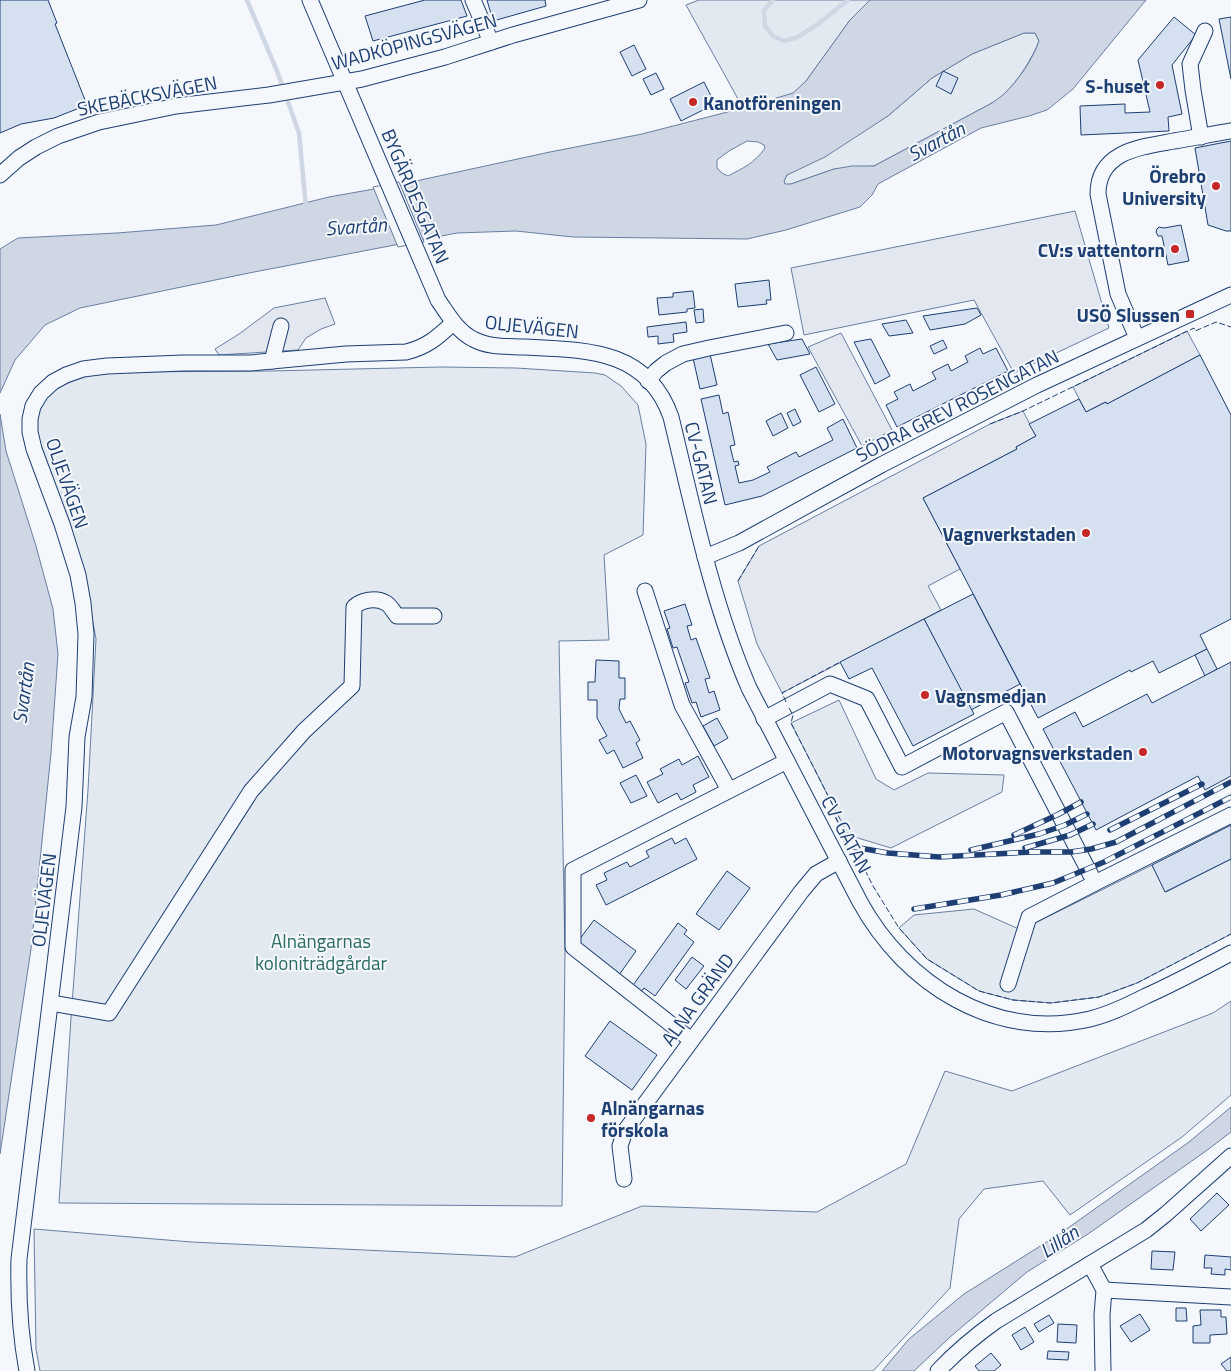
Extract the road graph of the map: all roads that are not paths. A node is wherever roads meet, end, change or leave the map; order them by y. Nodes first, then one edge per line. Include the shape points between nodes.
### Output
1 (310, 0) edge
2 (472, 0) edge
3 (639, 0) edge
4 (1205, 31) dead end
5 (491, 42) junction
6 (346, 82) junction
7 (315, 87) joint
8 (1231, 131) edge
9 (1200, 136) junction
10 (0, 175) edge
11 (1230, 299) edge
12 (454, 323) junction
13 (281, 326) dead end
14 (786, 333) dead end
15 (1137, 338) junction
16 (272, 361) junction
17 (648, 380) junction
18 (705, 557) junction
19 (645, 591) dead end
20 (434, 616) dead end
21 (764, 719) junction
22 (787, 761) junction
23 (730, 790) junction
24 (1231, 815) edge
25 (839, 861) junction
26 (1095, 883) junction
27 (1231, 953) edge
28 (1008, 984) dead end
29 (51, 1003) junction
30 (691, 1040) junction
31 (1231, 1156) edge
32 (624, 1179) dead end
33 (1090, 1264) junction
34 (1104, 1290) junction
35 (1231, 1297) edge
36 (27, 1371) edge
37 (938, 1371) edge
38 (1103, 1371) edge

1 - 6 street, BYGÄRDESGATAN
2 - 5 street
3 - 5 street, WADKÖPINGSVÄGEN
4 - 9 street via 1190,64
5 - 6 street, WADKÖPINGSVÄGEN
6 - 7 street, WADKÖPINGSVÄGEN
6 - 12 street, BYGÄRDESGATAN via 438,300
7 - 10 street, SKEBÄCKSVÄGEN via 176,106 99,122 36,147
8 - 9 street
9 - 15 street via 1124,153 1109,164 1100,178 1098,194 1118,294
11 - 15 street, SÖDRA GREV ROSENGATAN
12 - 16 street, OLJEVÄGEN via 430,344 406,352
12 - 17 street, OLJEVÄGEN via 472,339 485,344 556,348 614,357 629,364
13 - 16 street
14 - 17 street via 683,354 666,363
15 - 18 street, SÖDRA GREV ROSENGATAN via 1038,385 739,543
16 - 29 street, OLJEVÄGEN via 137,364 83,369 53,382 41,392 33,406 30,432 78,575 86,634 74,807
17 - 18 street, CV-GATAN via 661,396 671,418
18 - 21 street, CV-GATAN via 736,660
19 - 23 street via 682,705
20 - 29 street via 397,616 388,603 382,601 366,600 354,607 352,686 304,731 252,791 109,1013
21 - 22 street, CV-GATAN
21 - 26 street via 830,684 866,699 902,767 1006,712
22 - 23 street
22 - 25 street, CV-GATAN
23 - 30 street via 573,870 573,947
24 - 26 street
25 - 27 street, CV-GATAN via 869,918 900,958 959,1002 1002,1018 1055,1024 1098,1017
25 - 30 street, ALNA GRÄND via 816,874 800,892
26 - 28 street via 1029,917
29 - 36 street, OLJEVÄGEN via 19,1259 19,1308
30 - 32 street, ALNA GRÄND via 625,1131 620,1146
31 - 33 street via 1146,1230
33 - 34 street
33 - 37 street via 996,1320
34 - 35 street
34 - 38 street

